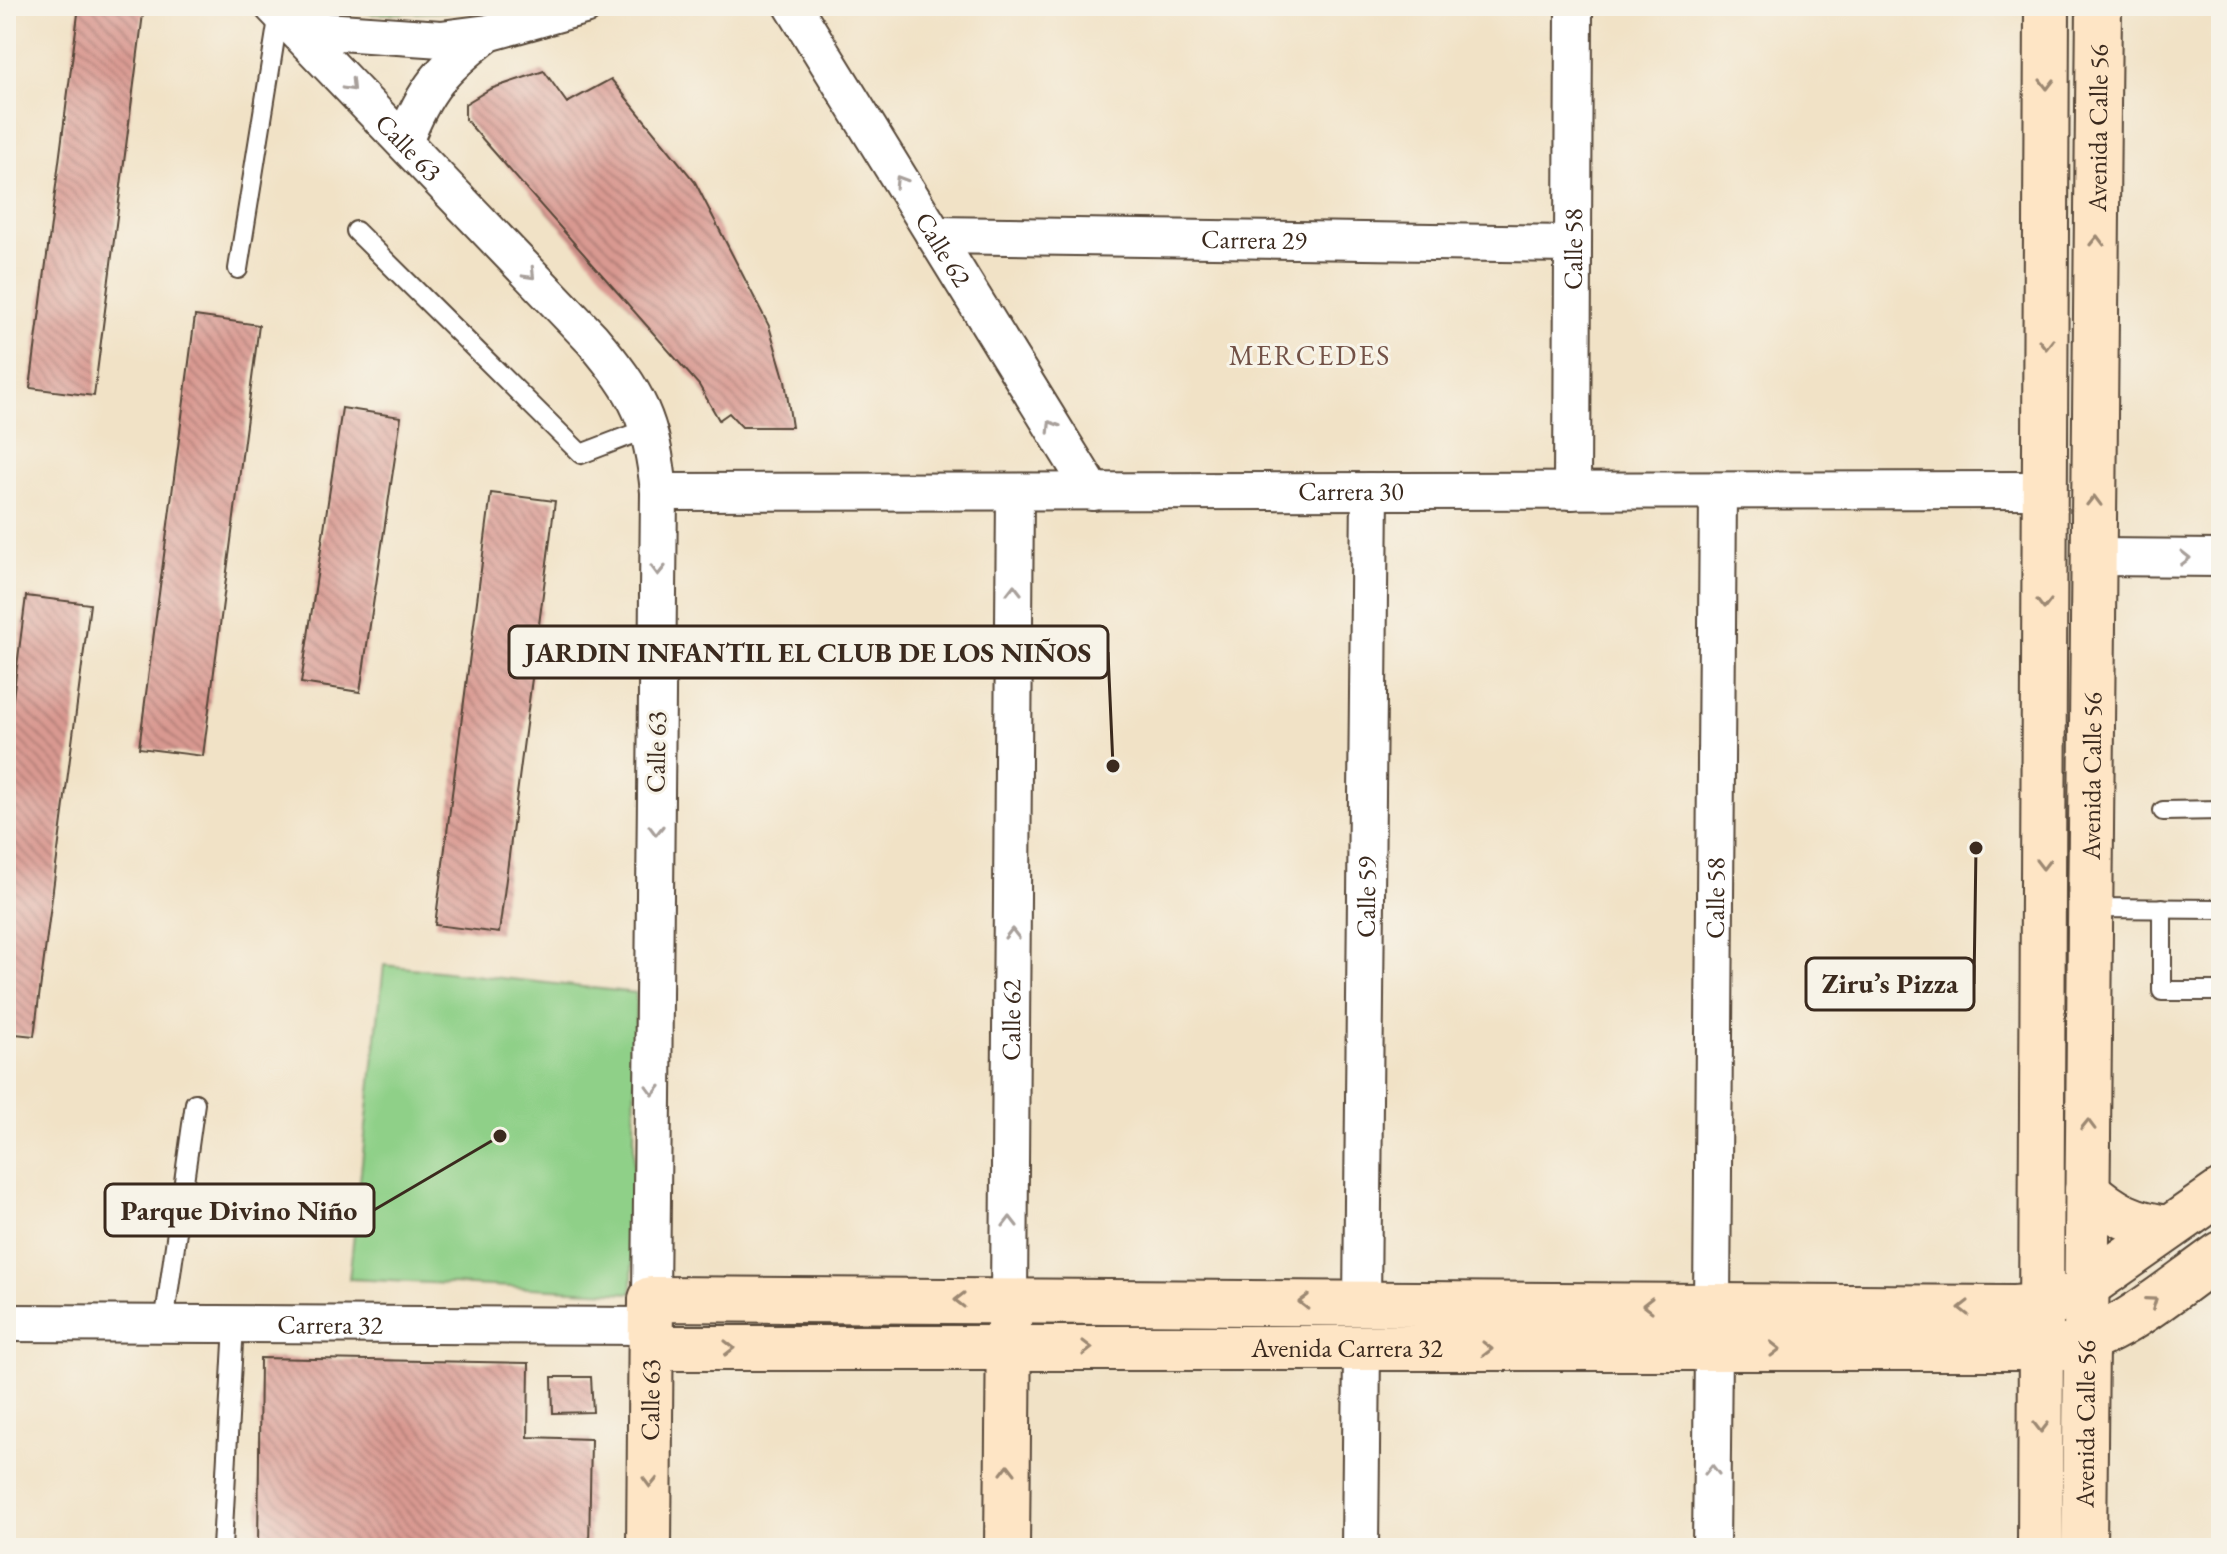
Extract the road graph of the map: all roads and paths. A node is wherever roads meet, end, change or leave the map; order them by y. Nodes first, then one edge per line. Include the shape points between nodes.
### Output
1 (584, 6) edge
2 (793, 6) edge
3 (1574, 6) edge
4 (2047, 6) edge
5 (2099, 6) edge
6 (283, 16) edge
7 (488, 33) junction
8 (404, 142) junction
9 (356, 231) dead end
10 (934, 235) junction
11 (1573, 244) junction
12 (238, 269) dead end
13 (649, 428) junction
14 (2045, 490) junction
15 (1370, 491) junction
16 (1572, 491) junction
17 (1718, 491) junction
18 (659, 492) junction
19 (1015, 492) junction
20 (1093, 492) junction
21 (2094, 557) junction
22 (2221, 558) edge
23 (2221, 810) edge
24 (2163, 811) dead end
25 (2090, 908) junction
26 (2162, 908) junction
27 (2221, 909) edge
28 (2221, 991) edge
29 (195, 1103) dead end
30 (2087, 1190) junction
31 (2221, 1192) edge
32 (2169, 1228) junction
33 (2221, 1254) edge
34 (2086, 1287) junction
35 (1009, 1300) junction
36 (1362, 1303) junction
37 (1712, 1306) junction
38 (2041, 1306) junction
39 (8, 1323) dead end
40 (164, 1324) junction
41 (234, 1324) junction
42 (651, 1324) junction
43 (2086, 1343) junction
44 (1009, 1348) junction
45 (1362, 1349) junction
46 (1713, 1349) junction
47 (2042, 1349) junction
48 (222, 1548) edge
49 (649, 1548) edge
50 (1007, 1548) edge
51 (1360, 1548) edge
52 (1711, 1548) edge
53 (2040, 1548) edge
54 (2084, 1548) edge

1 - 7 street
10 -> 2 street, Calle 62
3 - 11 street, Calle 58
4 -> 14 street, Avenida Calle 56
21 -> 5 street, Avenida Calle 56
6 - 7 street via 441,39
6 -> 8 street, Calle 63
6 - 12 lane
7 - 8 street via 432,84
8 -> 13 street, Calle 63 via 592,339 620,373
9 - 13 lane via 581,454
10 - 11 street, Carrera 29
20 -> 10 street, Calle 62
11 - 16 street, Calle 58
13 - 18 street, Calle 63
14 - 17 street, Carrera 30
14 -> 38 street, Avenida Calle 56
15 - 16 street, Carrera 30
15 - 20 street, Carrera 30
15 - 36 street, Calle 59
16 - 17 street, Carrera 30
17 - 37 street, Calle 58
18 - 19 street, Carrera 30
18 -> 42 street, Calle 63
19 - 20 street, Carrera 30
35 -> 19 street, Calle 62
21 -> 22 street
21 - 25 street, Avenida Calle 56
23 - 24 lane
25 - 26 lane
30 -> 25 street, Avenida Calle 56
26 - 27 lane
26 - 28 lane via 2162,991
29 - 40 lane
30 - 32 street via 2129,1221
30 - 34 street, Avenida Calle 56
31 - 32 street, Avenida Carrera 32
32 - 34 street, Avenida Carrera 32
43 -> 33 street
34 - 38 street, Avenida Carrera 32
34 - 43 street, Avenida Calle 56
36 -> 35 street, Avenida Carrera 32
35 -> 42 street, Avenida Carrera 32
35 - 44 street, Calle 62
37 -> 36 street, Avenida Carrera 32
38 -> 37 street, Avenida Carrera 32
38 - 47 street, Avenida Calle 56
39 - 40 street, Carrera 32
40 - 41 street, Carrera 32
41 - 42 street, Carrera 32
41 - 48 lane
42 -> 44 street, Avenida Carrera 32
42 -> 49 street, Calle 63
43 - 47 street, Avenida Carrera 32
43 - 54 street, Avenida Calle 56
44 -> 45 street, Avenida Carrera 32
50 -> 44 street, Calle 62
45 -> 46 street, Avenida Carrera 32
45 - 51 street
46 -> 47 street, Avenida Carrera 32
52 -> 46 street
47 -> 53 street, Avenida Calle 56

